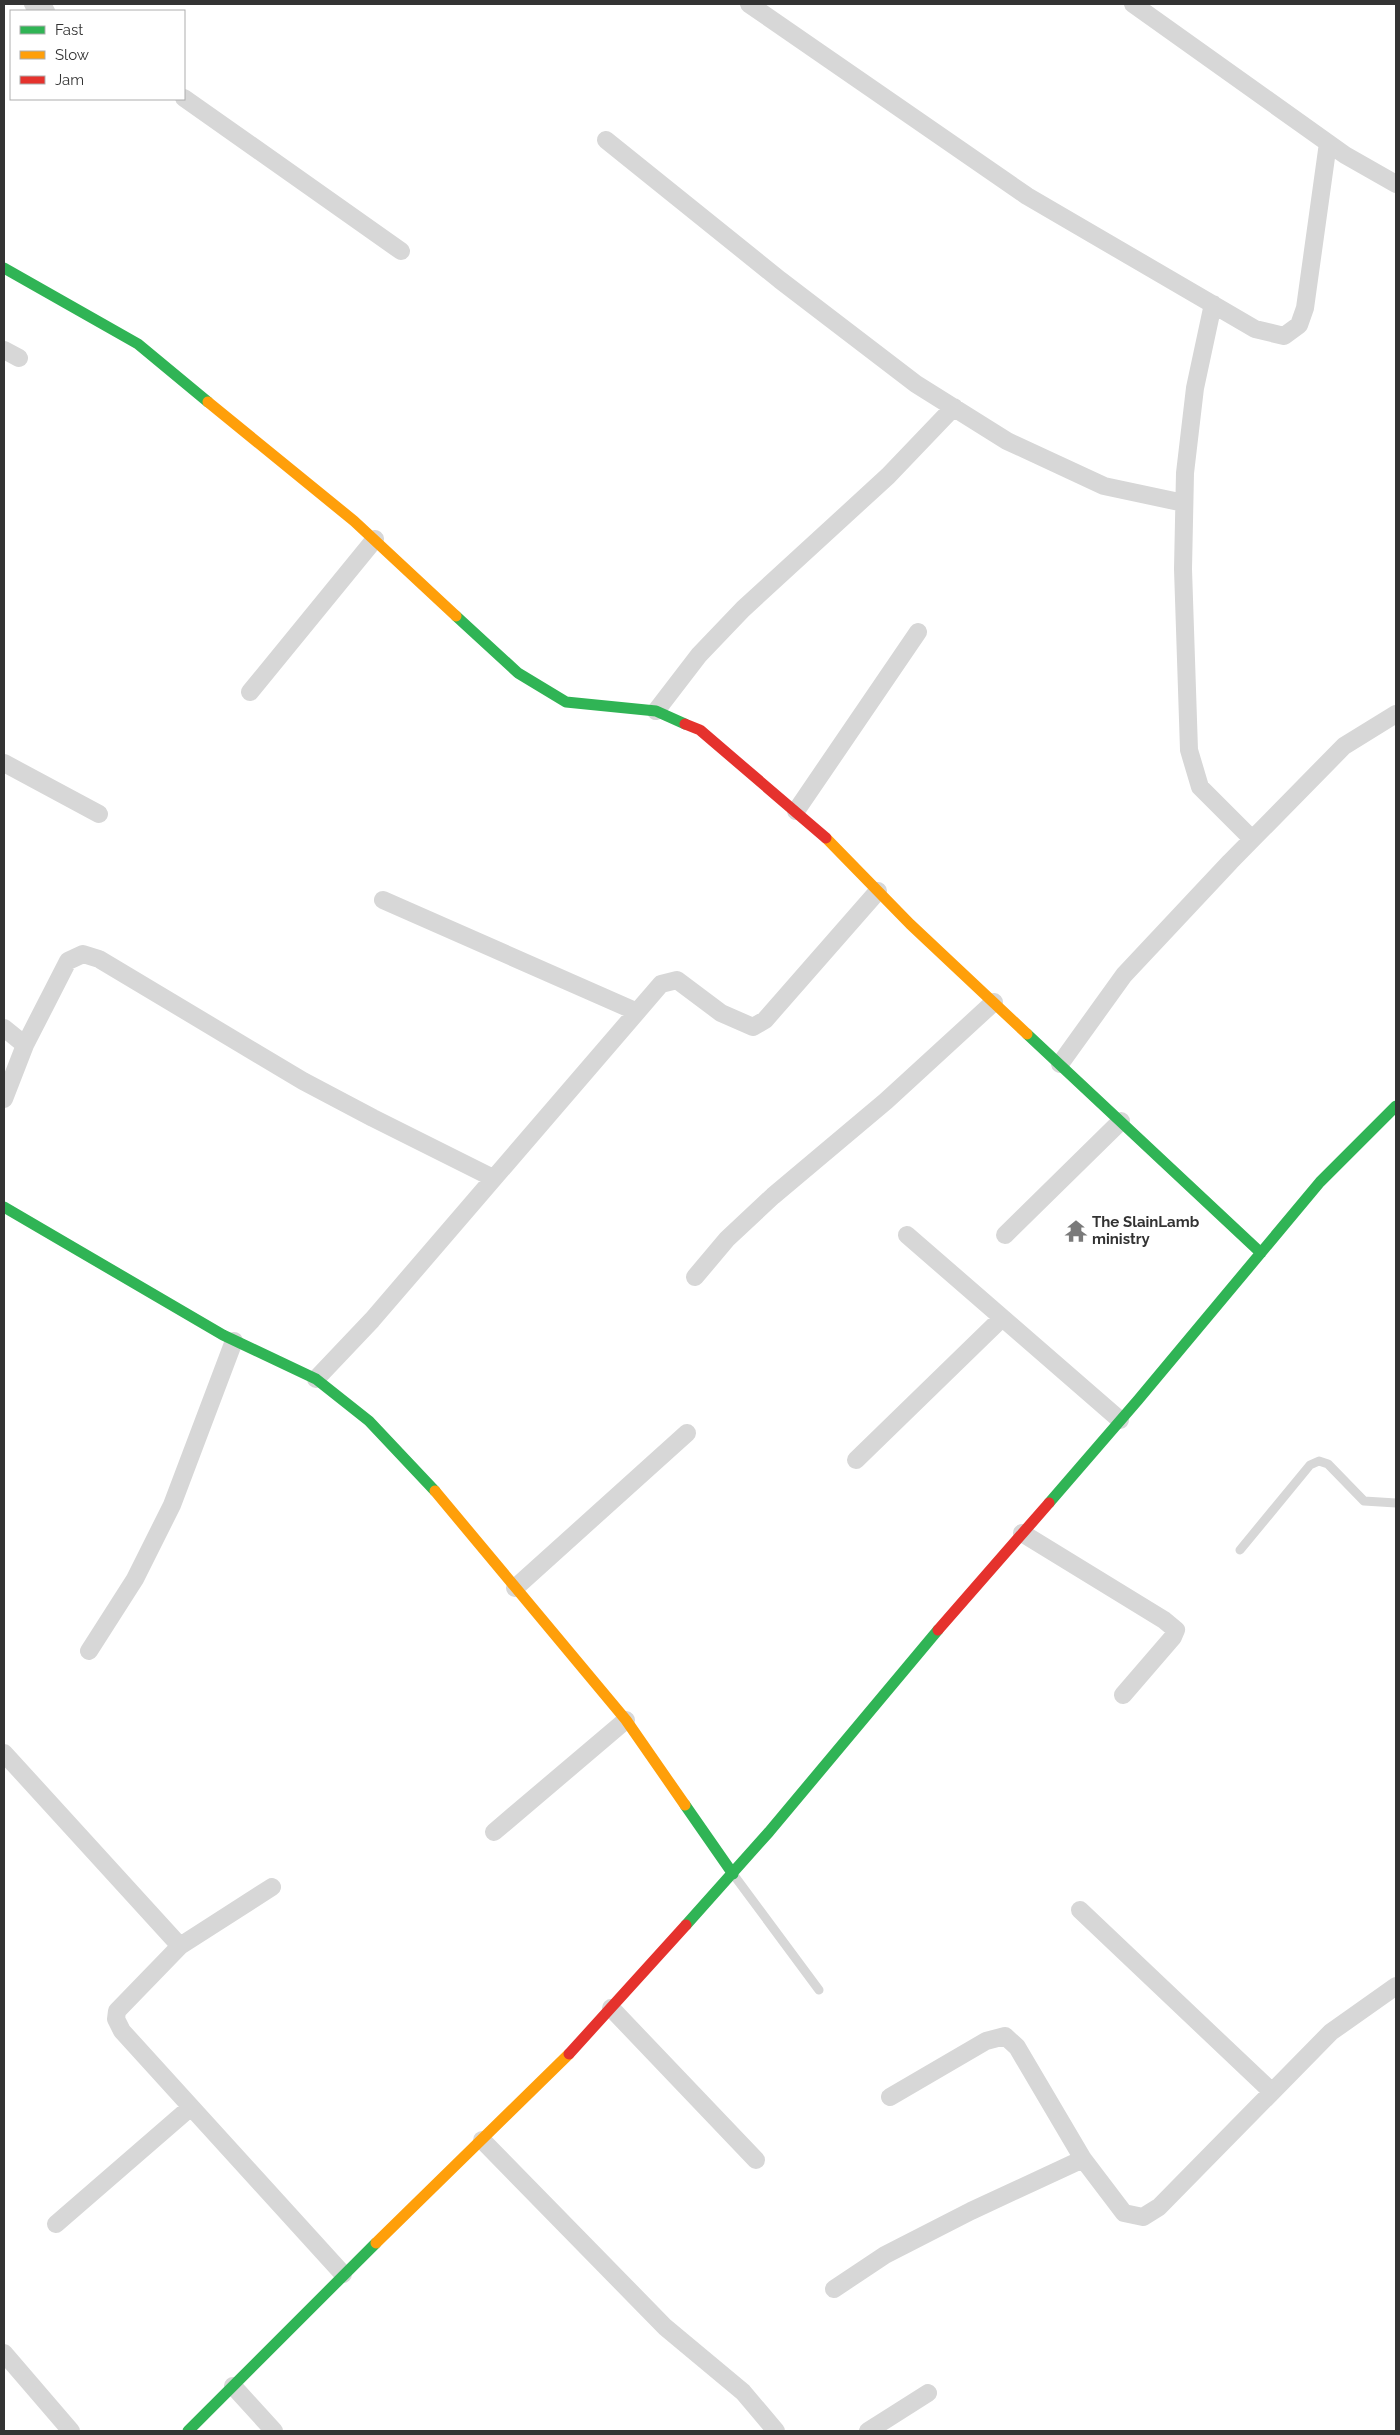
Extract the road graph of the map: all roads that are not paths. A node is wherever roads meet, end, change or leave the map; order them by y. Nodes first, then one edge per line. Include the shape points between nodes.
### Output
1 (33, 4) edge
2 (749, 4) edge
3 (1137, 5) edge
4 (44, 10) edge
5 (185, 99) edge
6 (606, 140) dead end
7 (1328, 143) junction
8 (1396, 184) edge
9 (401, 251) dead end
10 (4, 268) edge
11 (1213, 304) junction
12 (4, 350) edge
13 (19, 358) dead end
14 (954, 407) junction
15 (1184, 503) junction
16 (375, 540) junction
17 (918, 632) dead end
18 (250, 692) dead end
19 (656, 711) junction
20 (1396, 714) edge
21 (4, 763) edge
22 (796, 811) junction
23 (99, 814) dead end
24 (1252, 839) junction
25 (878, 891) junction
26 (382, 900) dead end
27 (994, 1002) junction
28 (635, 1011) junction
29 (4, 1028) edge
30 (26, 1045) junction
31 (1060, 1064) junction
32 (4, 1099) edge
33 (1396, 1106) edge
34 (1121, 1121) junction
35 (493, 1178) junction
36 (4, 1207) edge
37 (907, 1235) dead end
38 (1005, 1235) dead end
39 (1261, 1253) junction
40 (695, 1277) dead end
41 (1002, 1318) junction
42 (234, 1341) junction
43 (316, 1379) junction
44 (1120, 1420) junction
45 (687, 1433) dead end
46 (856, 1460) dead end
47 (1396, 1502) edge
48 (1022, 1533) junction
49 (1240, 1550) dead end
50 (514, 1588) junction
51 (89, 1651) dead end
52 (1123, 1695) dead end
53 (626, 1720) junction
54 (4, 1753) edge
55 (494, 1832) dead end
56 (733, 1874) junction
57 (272, 1886) dead end
58 (1080, 1910) dead end
59 (180, 1946) junction
60 (1396, 1986) edge
61 (819, 1990) dead end
62 (611, 2008) junction
63 (1272, 2092) junction
64 (890, 2097) dead end
65 (191, 2107) junction
66 (482, 2140) junction
67 (1083, 2159) junction
68 (756, 2160) dead end
69 (56, 2224) dead end
70 (343, 2274) junction
71 (834, 2289) dead end
72 (4, 2353) edge
73 (232, 2386) junction
74 (928, 2393) dead end
75 (72, 2431) edge
76 (188, 2431) edge
77 (274, 2431) edge
78 (776, 2431) edge
79 (868, 2431) edge

1 - 4 street
2 - 11 street via 1027,196
3 - 7 street
5 - 9 street
6 - 14 street via 788,286 916,384
7 - 8 street
7 - 11 street via 1305,308 1299,325 1284,336 1255,329
10 - 16 street via 138,344
11 - 15 street via 1195,388
12 - 13 street
14 - 15 street via 1007,441 1104,486
14 - 19 street via 888,476 743,608 699,655
15 - 24 street via 1189,750 1200,787
16 - 18 street
16 - 19 street via 518,673 566,702
17 - 22 street
19 - 22 street via 700,730
20 - 24 street via 1344,746
21 - 23 street
22 - 25 street
24 - 31 street via 1124,975
25 - 27 street
25 - 28 street via 764,1020 753,1027 721,1013 677,980 660,984
26 - 28 street
27 - 31 street
27 - 40 street via 886,1101 773,1196 727,1239
28 - 35 street
29 - 30 street
30 - 32 street
30 - 35 street via 68,961 83,954 99,959 303,1081
31 - 34 street
33 - 39 street via 1320,1182
34 - 38 street
34 - 39 street
35 - 43 street via 372,1320
36 - 42 street
37 - 41 street
39 - 44 street
41 - 44 street
41 - 46 street
42 - 43 street
42 - 51 street via 172,1505 135,1579
43 - 50 street via 369,1421 422,1475
44 - 48 street
45 - 50 street
47 - 49 lane via 1364,1501 1328,1464 1319,1462 1310,1465
48 - 52 street via 1176,1630
48 - 56 street
50 - 53 street
53 - 55 street
53 - 56 street
54 - 59 street
56 - 61 lane
56 - 62 street
57 - 59 street
58 - 63 street
59 - 65 street via 116,2015 122,2030
60 - 63 street via 1331,2032
62 - 66 street via 555,2070
62 - 68 street
63 - 67 street via 1159,2207 1143,2216 1124,2213
64 - 67 street via 986,2041 1005,2036 1017,2047
65 - 69 street
65 - 70 street
66 - 70 street
66 - 78 street via 665,2327 743,2392
67 - 71 street via 884,2254
70 - 73 street
72 - 75 street
73 - 76 street
73 - 77 street
74 - 79 street

